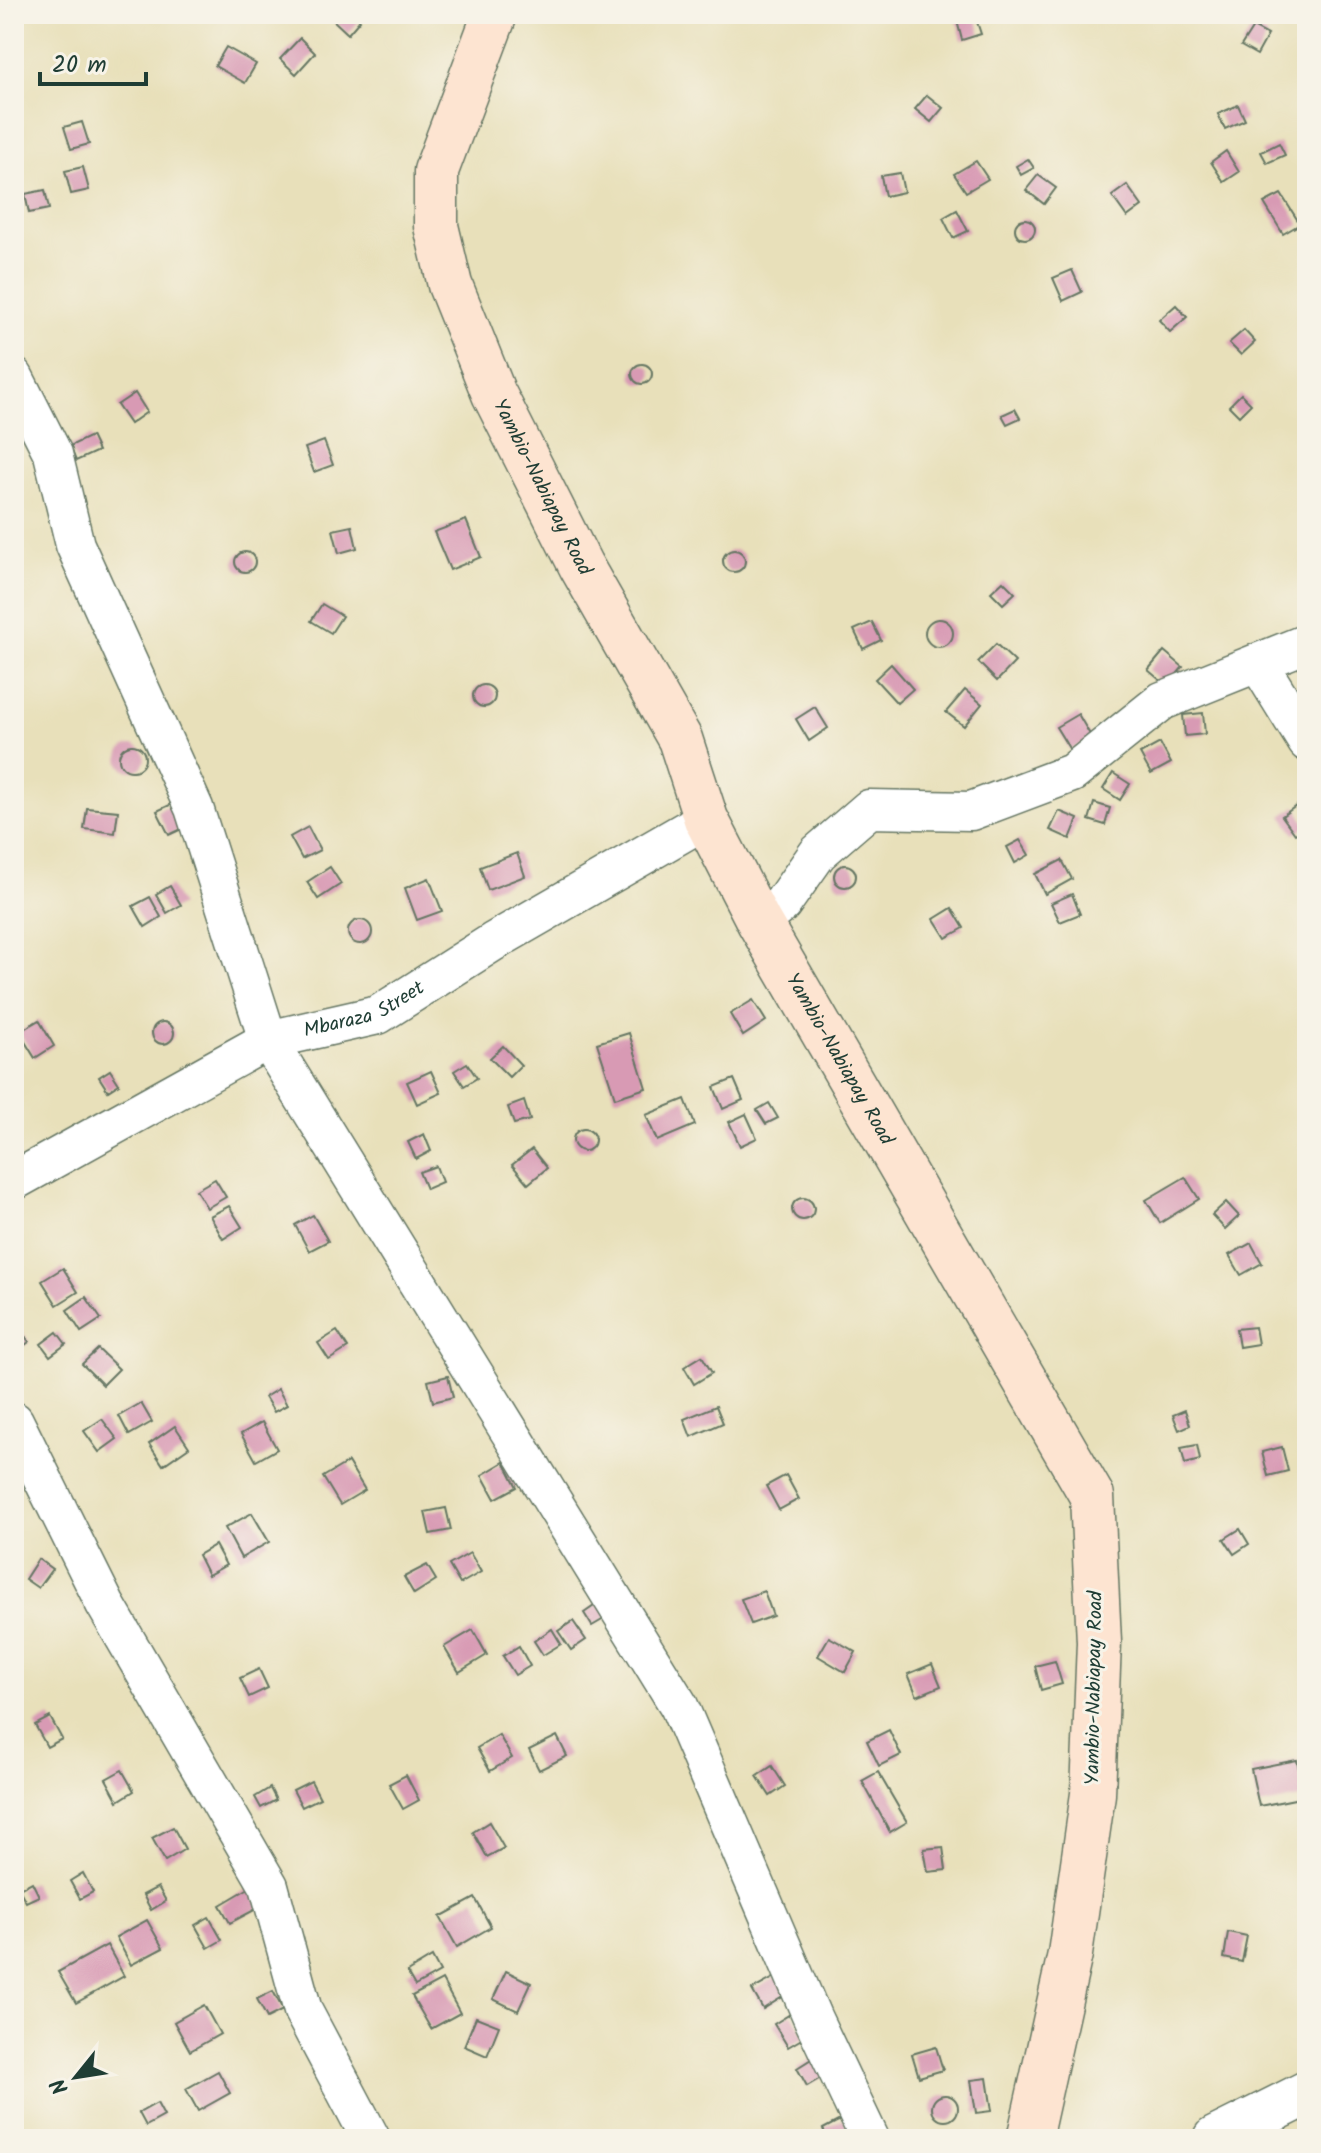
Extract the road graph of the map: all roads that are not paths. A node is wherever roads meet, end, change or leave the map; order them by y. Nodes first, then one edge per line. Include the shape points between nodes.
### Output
1 (495, 14) edge
2 (14, 377) edge
3 (1307, 643) edge
4 (1258, 663) junction
5 (1307, 742) edge
6 (706, 819) junction
7 (759, 922) junction
8 (268, 1040) junction
9 (14, 1181) edge
10 (14, 1421) edge
11 (1307, 2093) edge
12 (371, 2139) edge
13 (870, 2139) edge
14 (1029, 2139) edge
15 (1215, 2139) edge

1 - 6 main road, Yambio-Nabiapay Road via 436,171 436,226 450,285 494,394 581,566 680,739
2 - 8 street via 53,454 75,545 194,808
3 - 4 street
4 - 5 street
4 - 7 street via 1162,701 1072,773 971,811 869,809 818,853 782,904
6 - 7 main road, Yambio-Nabiapay Road
6 - 8 street, Mbaraza Street via 378,1015
7 - 14 main road, Yambio-Nabiapay Road via 1092,1496 1099,1642 1093,1794 1070,1954
8 - 9 street, Mbaraza Street
8 - 13 street via 679,1706
10 - 12 street via 105,1604 269,1886 303,2011
11 - 15 street

